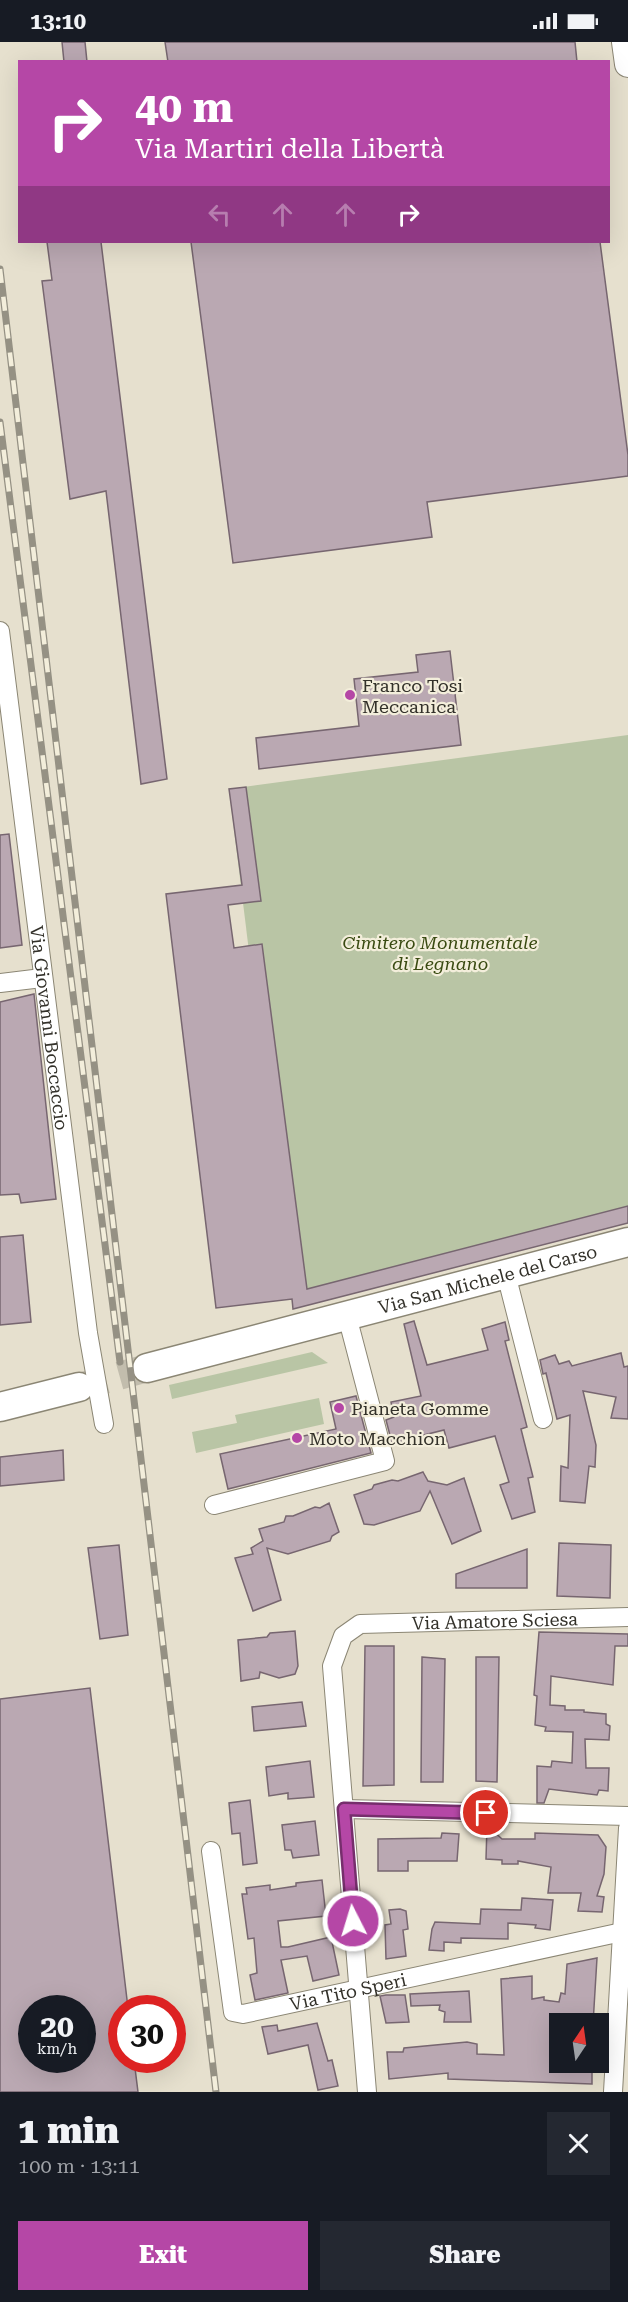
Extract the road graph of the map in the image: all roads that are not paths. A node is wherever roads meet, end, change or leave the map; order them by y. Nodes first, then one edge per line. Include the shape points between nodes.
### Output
1 (625, 42) edge
2 (628, 64) edge
3 (0, 631) edge
4 (42, 978) junction
5 (0, 983) edge
6 (628, 1242) edge
7 (506, 1274) junction
8 (347, 1316) junction
9 (147, 1368) tunnel mouth
10 (79, 1387) tunnel mouth
11 (0, 1407) edge
12 (543, 1419) dead end
13 (104, 1424) dead end
14 (214, 1505) dead end
15 (628, 1617) edge
16 (344, 1809) junction
17 (628, 1816) edge
18 (628, 1828) edge
19 (211, 1851) dead end
20 (622, 1932) junction
21 (359, 1988) junction
22 (367, 2092) edge
23 (613, 2092) edge

1 - 2 street
3 - 4 street, Via Giovanni Boccaccio
4 - 5 street
4 - 13 street, Via Giovanni Boccaccio
6 - 7 main road, Via San Michele del Carso
7 - 8 main road, Via San Michele del Carso
7 - 12 street
8 - 9 main road, Via San Michele del Carso
8 - 14 street via 385,1461
10 - 11 main road
15 - 16 street, Via Amatore Sciesa via 360,1624 343,1636 332,1666
16 - 17 street
16 - 21 street
18 - 20 street
19 - 21 street, Via Tito Speri via 233,2012 243,2014
20 - 21 street, Via Tito Speri
20 - 23 street
21 - 22 street

